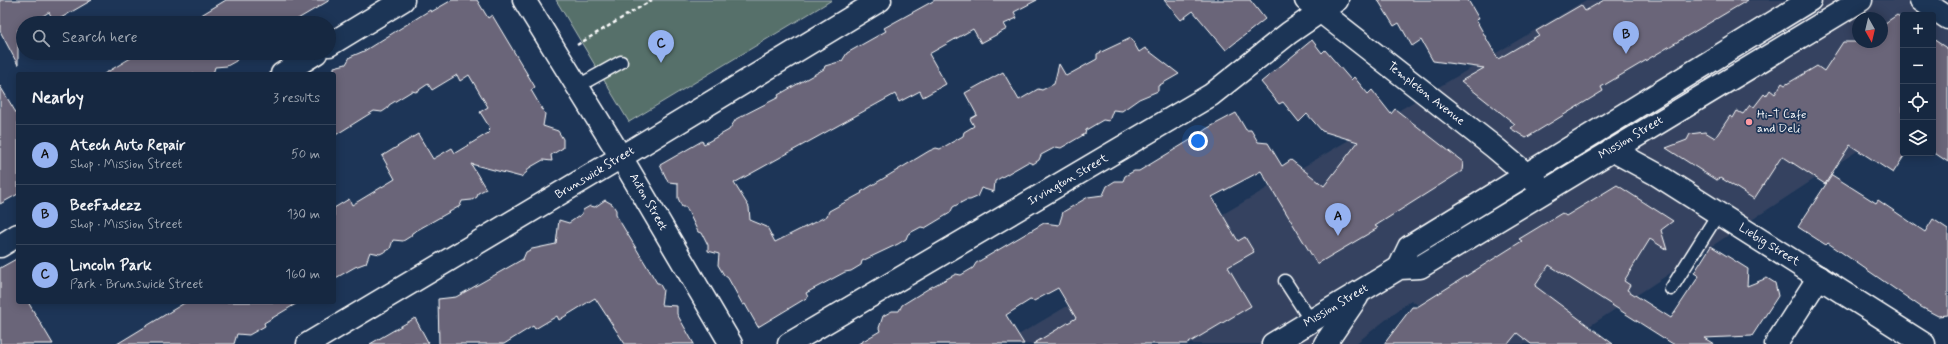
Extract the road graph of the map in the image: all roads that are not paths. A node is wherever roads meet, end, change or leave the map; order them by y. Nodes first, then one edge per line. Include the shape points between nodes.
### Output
1 (403, 0) edge
2 (524, 0) edge
3 (880, 0) edge
4 (1810, 0) edge
5 (1861, 0) edge
6 (1921, 0) edge
7 (1321, 4) edge
8 (1948, 18) edge
9 (336, 41) edge
10 (305, 60) edge
11 (621, 62) dead end
12 (285, 72) edge
13 (578, 86) junction
14 (1612, 150) junction
15 (621, 157) junction
16 (1525, 174) junction
17 (1545, 190) junction
18 (1718, 214) junction
19 (16, 236) edge
20 (0, 246) edge
21 (1399, 268) junction
22 (1819, 277) junction
23 (1284, 281) dead end
24 (1671, 289) dead end
25 (1362, 290) junction
26 (1311, 321) junction
27 (308, 344) edge
28 (731, 344) edge
29 (789, 344) edge
30 (1273, 344) edge
31 (1325, 344) edge
32 (1776, 344) edge
33 (1924, 344) edge

1 - 9 street
2 - 13 street, Acton Street
3 - 15 street, Brunswick Street
4 - 16 street, Mission Street
5 - 14 street, Mission Street
6 - 8 street
7 - 16 street, Templeton Avenue
7 - 29 street, Irvington Street via 1211,95
10 - 12 street
11 - 13 lane
13 - 15 street, Acton Street
14 - 17 street, Mission Street
14 - 18 street, Liebig Street via 1656,174
15 - 27 street, Brunswick Street
15 - 28 street, Acton Street
16 - 17 street, Templeton Avenue
16 - 21 street, Mission Street via 1409,247
17 - 21 street, Mission Street via 1420,267
18 - 22 street, Liebig Street
18 - 24 lane
19 - 20 street
21 - 25 street, Mission Street
22 - 32 street
22 - 33 street, Liebig Street
23 - 26 lane
25 - 26 street, Mission Street
25 - 31 street
26 - 30 street, Mission Street

